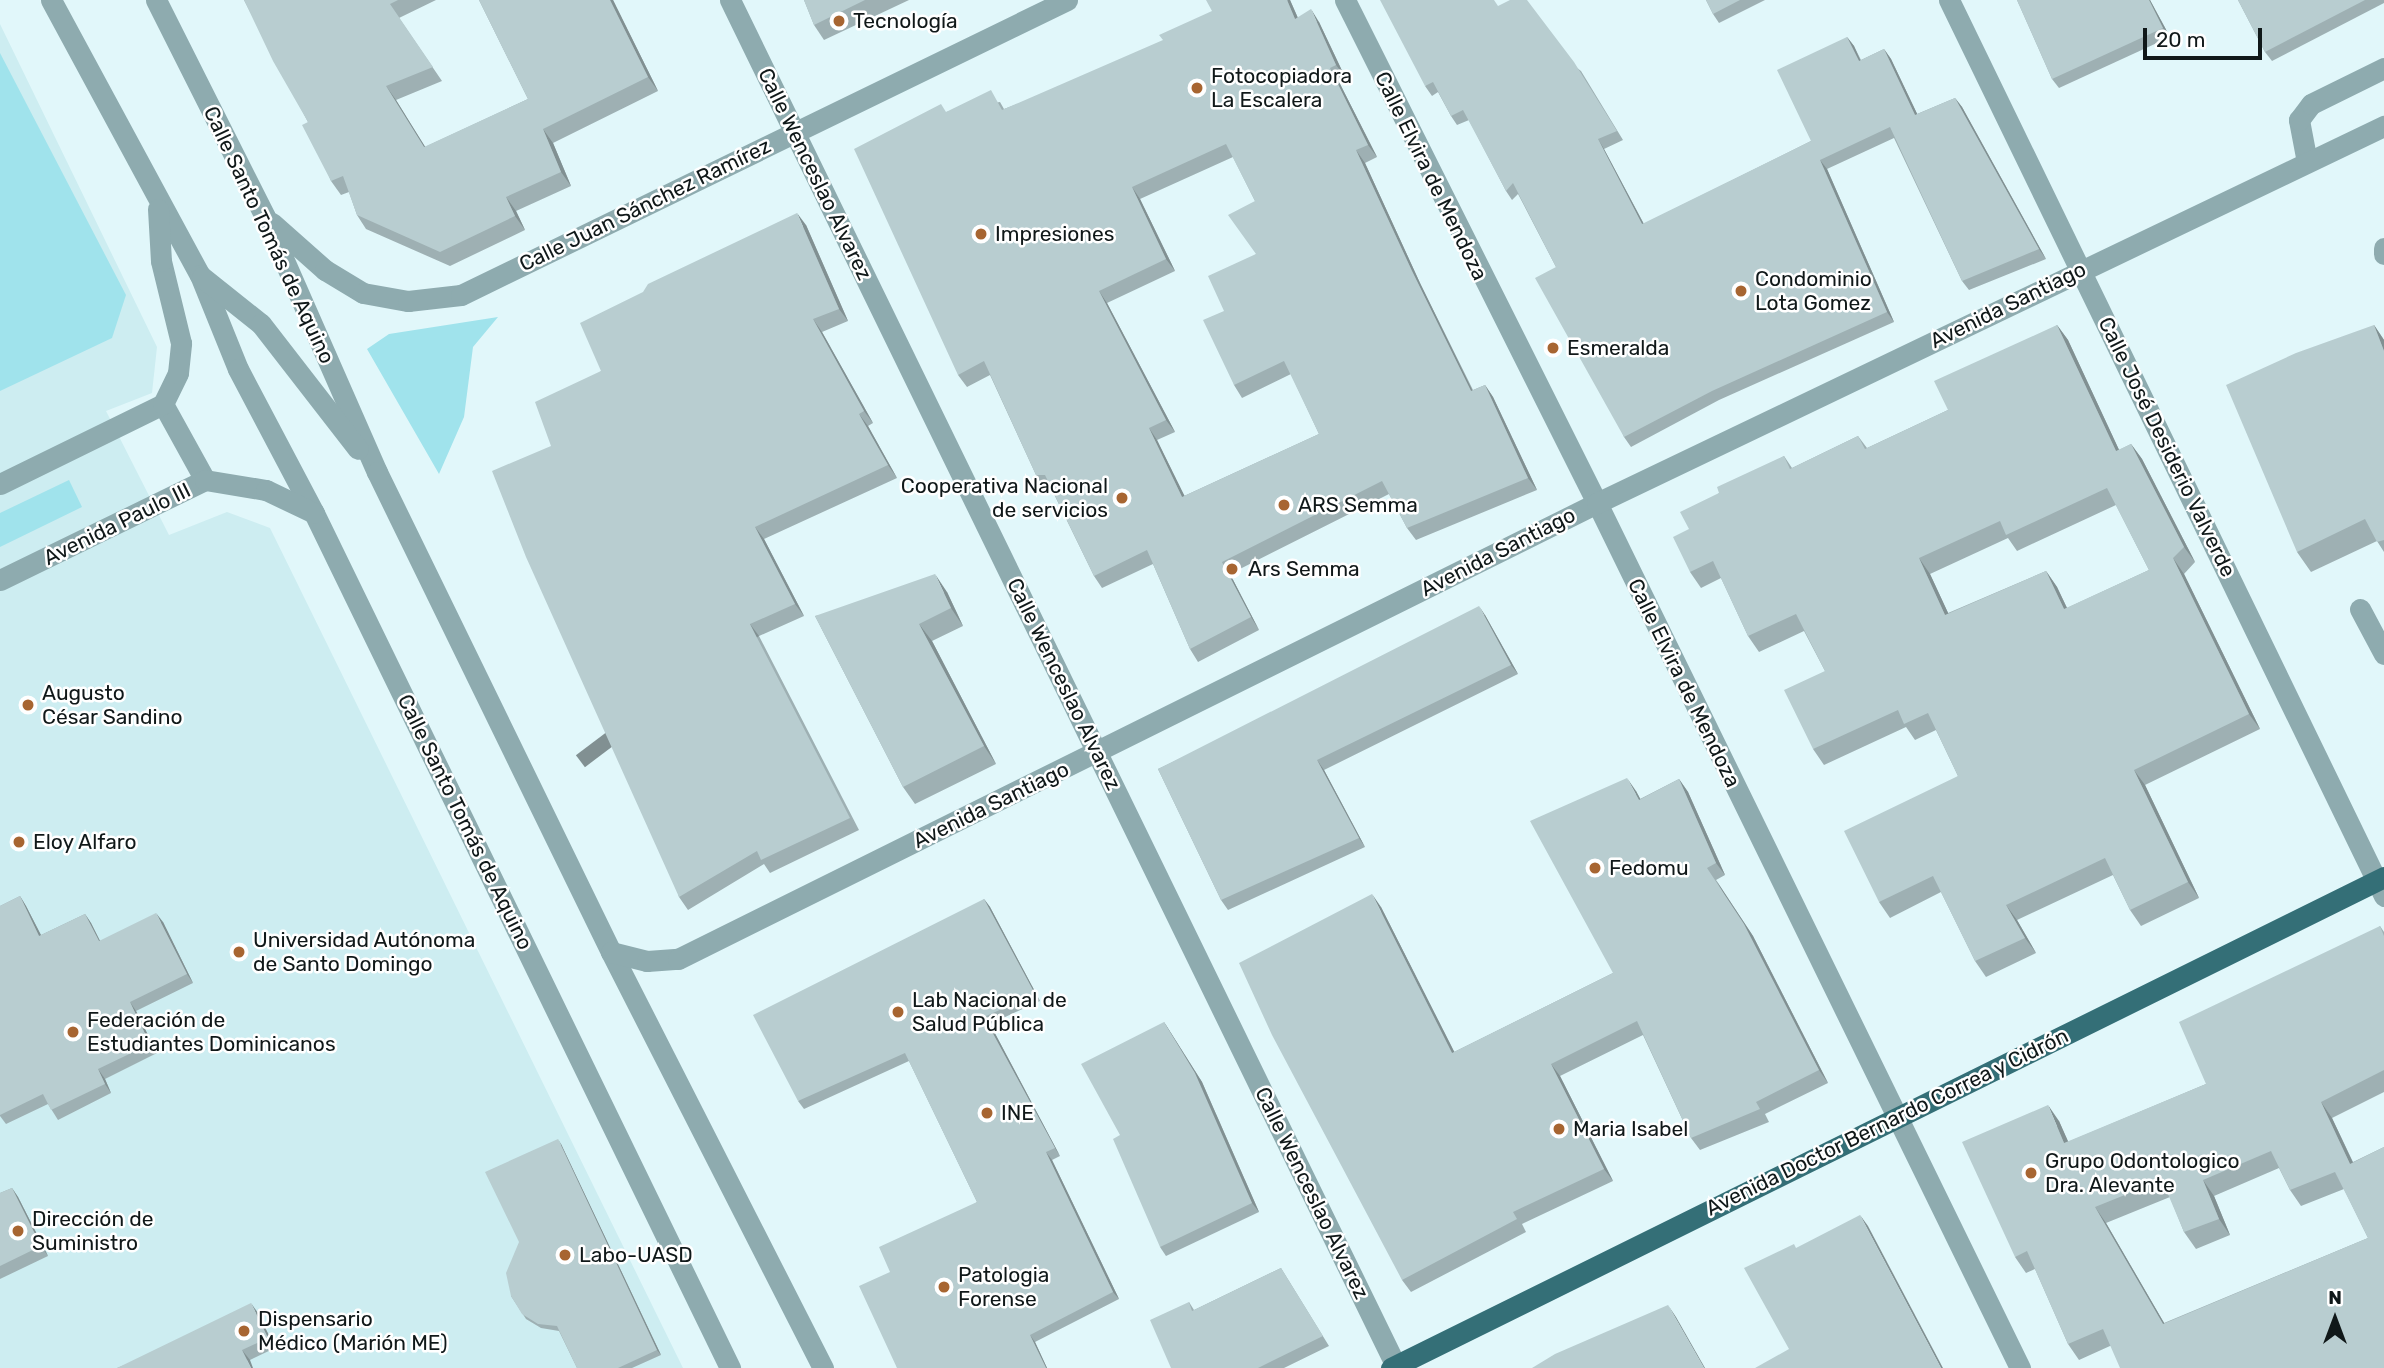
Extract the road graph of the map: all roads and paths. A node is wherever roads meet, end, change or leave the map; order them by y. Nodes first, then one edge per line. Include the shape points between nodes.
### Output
1 (51, 0) edge
2 (156, 0) edge
3 (730, 0) edge
4 (1067, 0) edge
5 (1345, 0) edge
6 (1948, 0) edge
7 (2384, 68) edge
8 (2384, 126) edge
9 (794, 132) junction
10 (2307, 162) junction
11 (158, 204) junction
12 (265, 217) junction
13 (2384, 248) edge
14 (2384, 254) edge
15 (2082, 270) junction
16 (200, 275) junction
17 (163, 404) junction
18 (377, 472) junction
19 (205, 480) junction
20 (0, 484) edge
21 (1597, 503) junction
22 (314, 513) junction
23 (0, 580) edge
24 (2360, 609) dead end
25 (2384, 654) edge
26 (1098, 752) junction
27 (2382, 884) edge
28 (611, 952) junction
29 (1896, 1118) junction
30 (1394, 1367) edge
31 (730, 1368) edge
32 (823, 1368) edge
33 (2020, 1368) edge

1 - 11 street, Calle Santo Tomás de Aquino
2 - 12 street, Calle Santo Tomás de Aquino
3 - 9 street, Calle Wenceslao Alvarez
4 - 9 street, Calle Juan Sánchez Ramírez
5 - 21 street, Calle Elvira de Mendoza
6 - 15 street, Calle José Desiderio Valverde
7 - 10 street via 2311,104 2299,120
8 - 10 street, Avenida Santiago
9 - 12 street, Calle Juan Sánchez Ramírez via 461,295 408,300 363,293 325,270
9 - 26 street, Calle Wenceslao Alvarez
10 - 15 street, Avenida Santiago
11 - 16 street, Calle Santo Tomás de Aquino
11 - 17 street via 161,261 181,343 178,373
12 - 18 street, Calle Santo Tomás de Aquino
13 - 14 street
15 - 21 street, Avenida Santiago
15 - 27 street, Calle José Desiderio Valverde
16 - 18 street, Calle Santo Tomás de Aquino via 261,324
16 - 22 street, Calle Santo Tomás de Aquino via 237,369
17 - 19 street
17 - 20 street
18 - 28 street, Calle Santo Tomás de Aquino
19 - 22 street, Avenida Paulo III via 266,490
19 - 23 street, Avenida Paulo III
21 - 26 street, Avenida Santiago
21 - 29 street, Calle Elvira de Mendoza
22 - 31 street, Calle Santo Tomás de Aquino
24 - 25 street
26 - 28 street, Avenida Santiago via 678,958 647,961
26 - 30 street, Calle Wenceslao Alvarez
27 - 29 main road, Avenida Doctor Bernardo Correa y Cidrón
28 - 32 street, Calle Santo Tomás de Aquino
29 - 30 main road, Avenida Doctor Bernardo Correa y Cidrón
29 - 33 street, Calle Elvira de Mendoza

